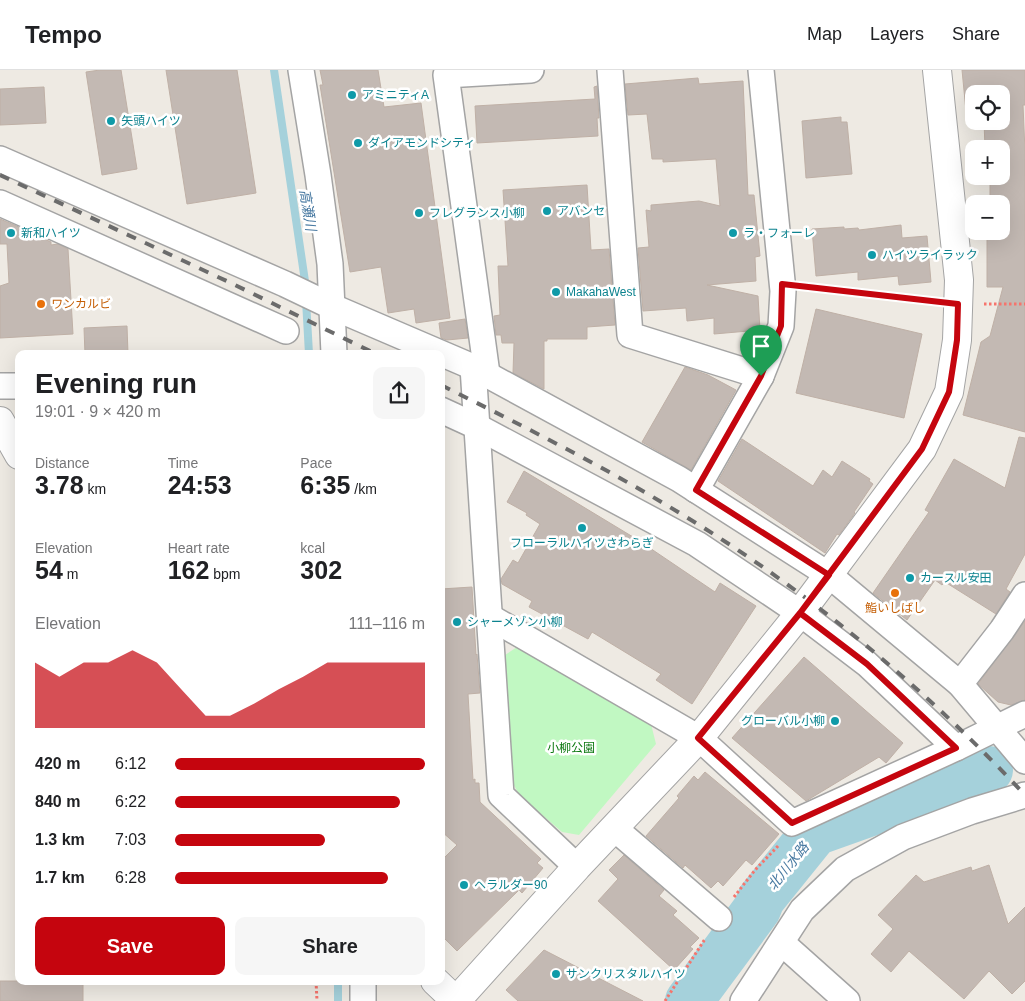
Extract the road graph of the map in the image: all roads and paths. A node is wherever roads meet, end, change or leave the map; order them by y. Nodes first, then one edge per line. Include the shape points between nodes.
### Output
1 (301, 70) edge
2 (531, 70) edge
3 (610, 70) edge
4 (762, 70) edge
5 (937, 70) edge
6 (0, 159) edge
7 (0, 204) edge
8 (782, 284) junction
9 (327, 304) junction
10 (958, 304) junction
11 (1025, 304) edge
12 (286, 331) dead end
13 (333, 350) edge
14 (434, 350) edge
15 (445, 355) edge
16 (480, 370) junction
17 (761, 376) junction
18 (0, 386) edge
19 (15, 386) edge
20 (445, 412) edge
21 (0, 421) edge
22 (478, 427) junction
23 (15, 448) edge
24 (696, 490) junction
25 (829, 575) junction
26 (1025, 595) edge
27 (800, 613) junction
28 (490, 617) junction
29 (960, 684) junction
30 (1025, 714) edge
31 (998, 729) junction
32 (698, 738) junction
33 (956, 748) junction
34 (1025, 762) edge
35 (1025, 795) edge
36 (614, 828) junction
37 (578, 867) junction
38 (718, 918) dead end
39 (782, 943) junction
40 (316, 985) edge
41 (363, 985) edge
42 (439, 985) edge
43 (317, 1001) edge
44 (363, 1001) edge
45 (456, 1001) edge
46 (743, 1001) edge
47 (847, 1001) edge

1 - 9 street via 330,264
2 - 16 street via 446,75
3 - 17 street via 630,335
4 - 8 street
5 - 10 street via 959,280
6 - 9 street
7 - 12 street
8 - 10 path
8 - 17 street via 781,326
9 - 13 street
9 - 14 street
10 - 11 path
10 - 25 street via 957,340 949,392 922,449
15 - 16 street
16 - 22 street
16 - 24 street
17 - 24 street
18 - 19 street
20 - 22 street
21 - 23 street
22 - 27 street via 697,544
22 - 28 street
24 - 25 street
25 - 27 street
25 - 29 street
26 - 29 street
27 - 32 street
27 - 33 street via 867,664
28 - 32 street
28 - 37 street via 501,795
29 - 31 street
30 - 31 street
31 - 33 street
31 - 34 street
32 - 33 street via 792,823
32 - 36 street
35 - 39 street via 903,836 845,869 802,910
36 - 37 street
36 - 38 street
37 - 45 street
39 - 46 street
39 - 47 street
40 - 43 path
41 - 44 street
42 - 45 street

